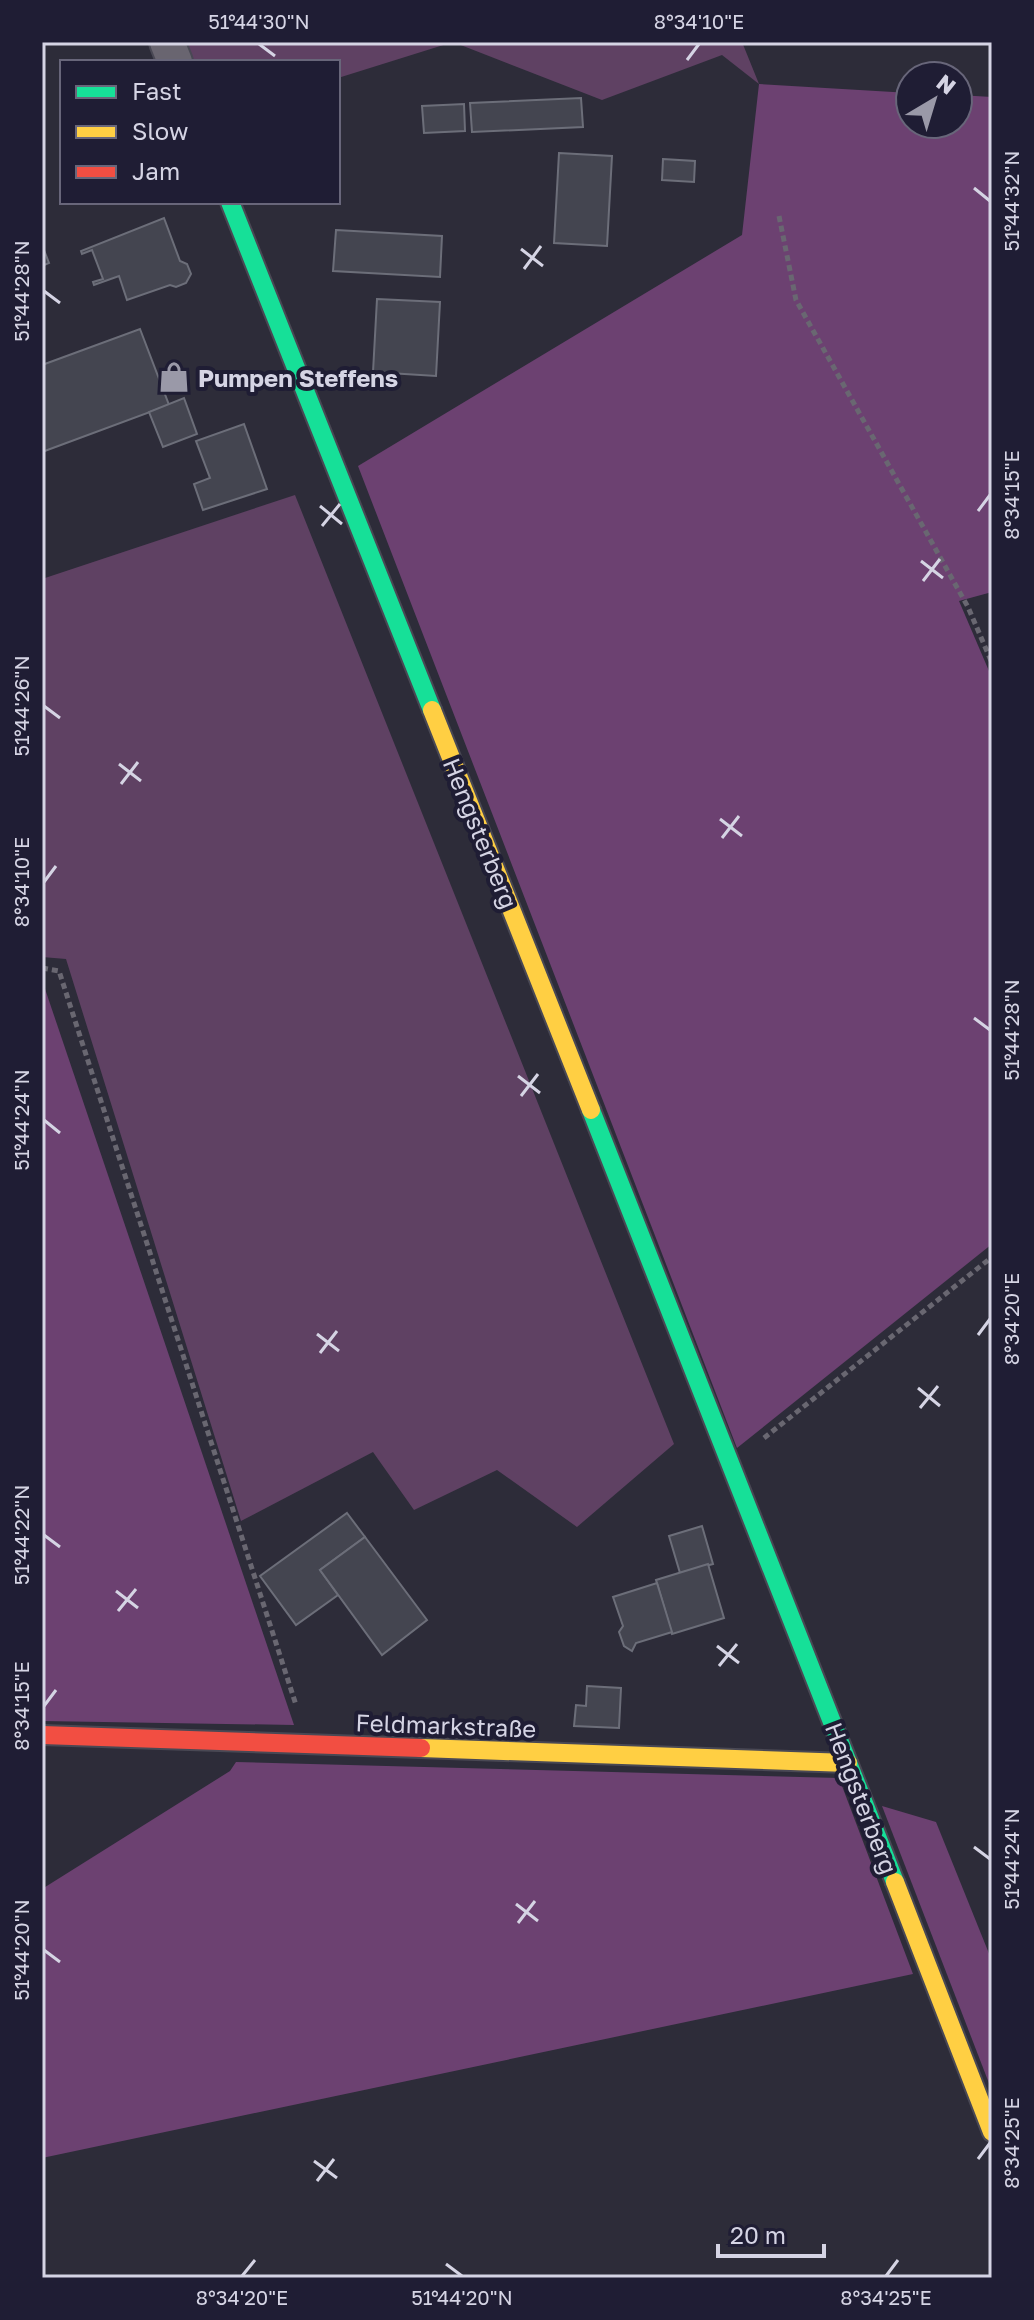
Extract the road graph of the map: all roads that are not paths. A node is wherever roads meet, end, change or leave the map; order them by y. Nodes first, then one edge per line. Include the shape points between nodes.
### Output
1 (231, 204) edge
2 (42, 1735) edge
3 (848, 1763) junction
4 (992, 2132) edge

1 - 3 street, Hengsterberg
2 - 3 street, Feldmarkstraße
3 - 4 street, Hengsterberg

